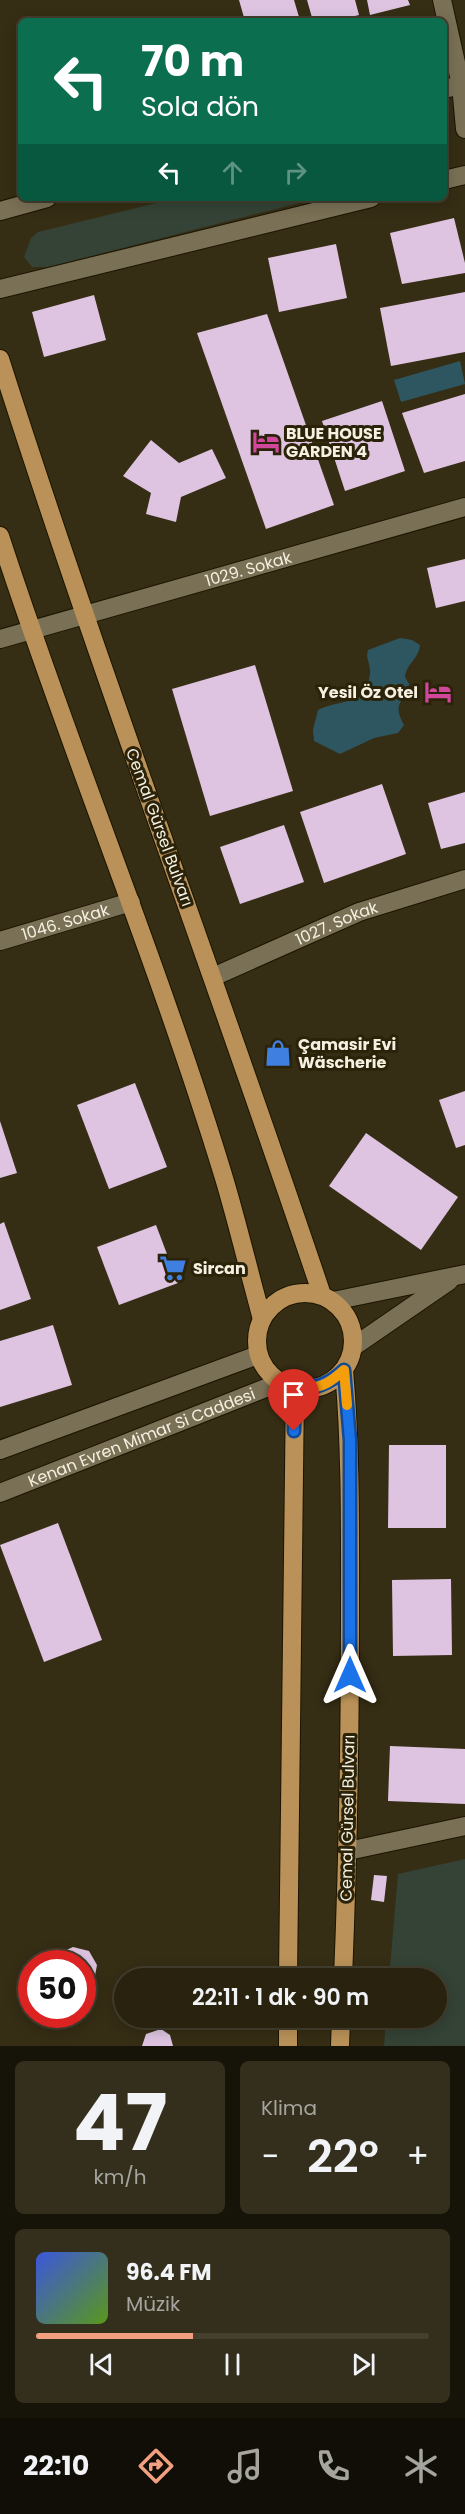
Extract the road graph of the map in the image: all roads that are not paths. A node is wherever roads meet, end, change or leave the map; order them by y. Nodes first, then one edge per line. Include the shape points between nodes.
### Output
1 (442, 0) edge
2 (445, 18) edge
3 (447, 29) edge
4 (457, 86) edge
5 (465, 129) edge
6 (465, 175) edge
7 (447, 179) edge
8 (35, 201) edge
9 (359, 201) edge
10 (0, 211) edge
11 (0, 289) edge
12 (0, 359) edge
13 (465, 507) edge
14 (0, 536) edge
15 (85, 615) junction
16 (31, 631) junction
17 (0, 639) edge
18 (465, 879) edge
19 (131, 902) junction
20 (0, 941) edge
21 (213, 977) junction
22 (460, 1276) edge
23 (327, 1298) junction
24 (262, 1318) junction
25 (353, 1347) junction
26 (258, 1355) junction
27 (344, 1370) junction
28 (288, 1385) junction
29 (0, 1450) edge
30 (0, 1493) edge
31 (465, 1826) edge
32 (348, 1851) junction
33 (288, 1968) edge
34 (343, 1968) edge
35 (288, 2028) edge
36 (341, 2028) edge
37 (288, 2046) edge
38 (340, 2046) edge

1 - 2 street
3 - 4 street
4 - 5 street
6 - 7 street
8 - 10 street
9 - 11 street
12 - 15 main road, Cemal Gürsel Bulvarı
13 - 15 street, 1029. Sokak
14 - 16 main road
15 - 16 street, 1029. Sokak
15 - 21 main road, Cemal Gürsel Bulvarı
16 - 17 street, 1029. Sokak
16 - 19 main road
18 - 21 street, 1027. Sokak via 358,912
19 - 20 street, 1046. Sokak
19 - 24 main road via 224,1179
21 - 23 main road, Cemal Gürsel Bulvarı
22 - 23 street
22 - 25 street
23 - 24 main road via 308,1292 287,1296
23 - 25 main road via 349,1321
24 - 26 main road via 257,1330
25 - 27 main road
26 - 28 main road via 271,1375
26 - 29 street
27 - 28 main road via 322,1386 309,1389
27 - 32 main road, Cemal Gürsel Bulvarı via 350,1440
28 - 30 street, Kenan Evren Mimar Si Caddesi
28 - 33 main road
31 - 32 street
32 - 34 main road, Cemal Gürsel Bulvarı
35 - 37 main road
36 - 38 main road

